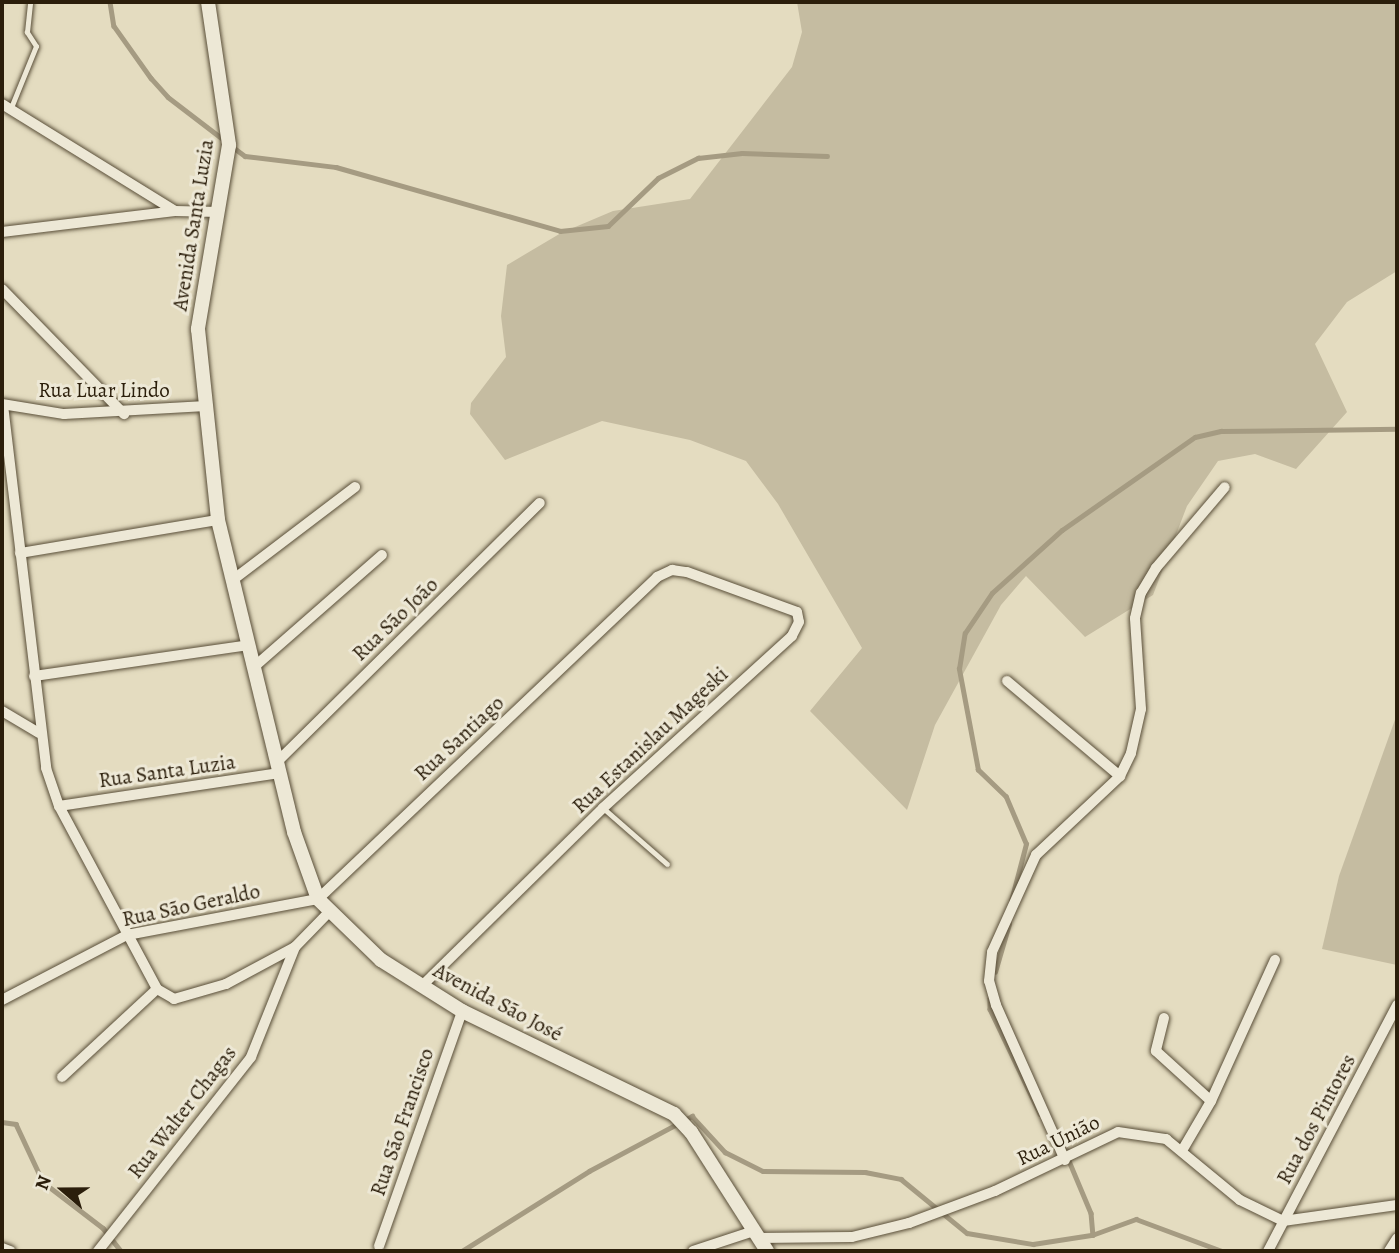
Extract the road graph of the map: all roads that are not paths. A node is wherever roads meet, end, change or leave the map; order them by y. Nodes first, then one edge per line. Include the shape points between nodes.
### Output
1 (30, 2) edge
2 (208, 2) edge
3 (6, 107) edge
4 (175, 211) junction
5 (219, 212) junction
6 (2, 232) edge
7 (2, 289) edge
8 (3, 405) edge
9 (206, 407) junction
10 (124, 414) junction
11 (355, 487) dead end
12 (1225, 487) dead end
13 (540, 503) dead end
14 (218, 520) junction
15 (20, 553) junction
16 (382, 555) dead end
17 (671, 570) joint
18 (233, 579) junction
19 (249, 645) junction
20 (254, 667) junction
21 (34, 676) junction
22 (1007, 681) dead end
23 (2, 711) edge
24 (39, 733) junction
25 (279, 767) junction
26 (1120, 776) junction
27 (59, 806) junction
28 (603, 808) junction
29 (667, 864) dead end
30 (318, 899) junction
31 (329, 912) junction
32 (127, 935) junction
33 (295, 947) junction
34 (1275, 960) dead end
35 (422, 986) junction
36 (157, 989) junction
37 (2, 1000) edge
38 (1397, 1004) edge
39 (462, 1011) junction
40 (1164, 1018) dead end
41 (62, 1077) dead end
42 (1212, 1101) junction
43 (1182, 1149) junction
44 (1065, 1160) junction
45 (1397, 1205) edge
46 (1283, 1221) junction
47 (756, 1235) junction
48 (1397, 1238) edge
49 (379, 1246) dead end
50 (2, 1248) edge
51 (10, 1251) edge
52 (98, 1251) edge
53 (693, 1251) edge
54 (767, 1251) edge
55 (1268, 1251) edge
56 (1389, 1251) edge

1 - 3 lane via 27,32 36,46
2 - 5 street, Avenida Santa Luzia via 229,145
3 - 4 street
4 - 5 street
4 - 6 street
5 - 9 street, Avenida Santa Luzia via 198,329
7 - 10 street
8 - 10 street, Rua Luar Lindo via 64,414
8 - 15 street
9 - 10 street, Rua Luar Lindo
9 - 14 street, Avenida Santa Luzia
11 - 18 street
12 - 26 street via 1140,593 1135,618 1141,709
13 - 25 street, Rua São João
14 - 15 street
14 - 18 street, Avenida Santa Luzia
15 - 21 street
16 - 20 street
17 - 28 street, Rua Estanislau Mageski via 791,608 799,622 792,636
17 - 30 street, Rua Santiago via 645,586
18 - 19 street, Avenida São José
19 - 20 street, Avenida São José
19 - 21 street
20 - 25 street, Avenida São José
21 - 24 street
22 - 26 street
23 - 24 street
24 - 27 street
25 - 27 street, Rua Santa Luzia
25 - 30 street, Avenida São José via 294,832
26 - 44 street via 1036,855 1002,924 989,967 996,1006
27 - 32 street
28 - 29 lane
28 - 35 street, Rua Estanislau Mageski
30 - 31 street, Avenida São José
30 - 32 street, Rua São Geraldo
31 - 33 street
31 - 35 street, Avenida São José via 381,960
32 - 36 street
32 - 37 street, Rua São Geraldo
33 - 36 street via 205,992 174,999
33 - 52 street, Rua Walter Chagas via 251,1057
34 - 42 street
35 - 39 street, Avenida São José
36 - 41 street
38 - 46 street, Rua dos Pintores
39 - 47 street, Avenida São José via 664,1106 691,1132
39 - 49 street, Rua São Francisco
40 - 42 street via 1156,1051
42 - 43 street
43 - 44 street, Rua União via 1149,1134 1118,1132
43 - 46 street, Rua União via 1240,1200
44 - 47 street, Rua União via 982,1196 865,1235
45 - 46 street
46 - 55 street, Rua dos Pintores
47 - 53 street, Rua União
47 - 54 street, Avenida São José
48 - 56 street
50 - 51 street

